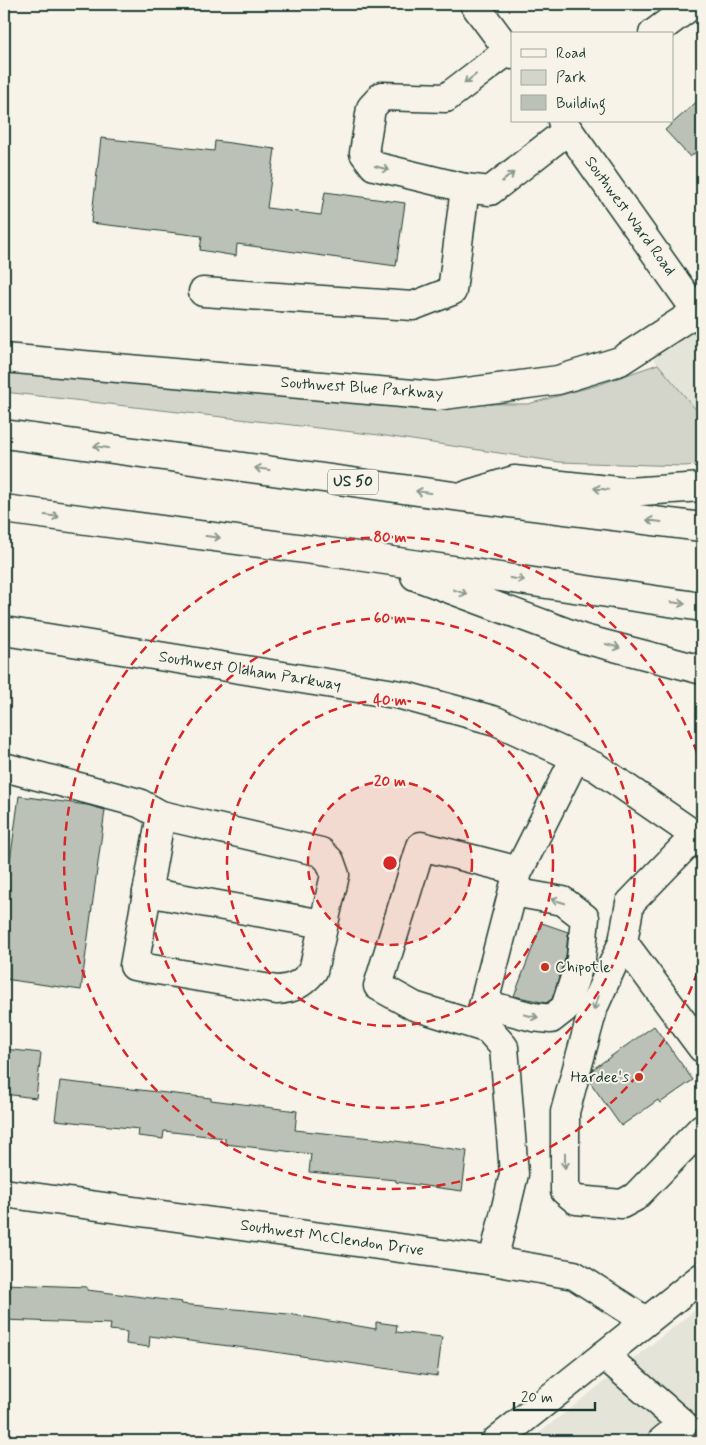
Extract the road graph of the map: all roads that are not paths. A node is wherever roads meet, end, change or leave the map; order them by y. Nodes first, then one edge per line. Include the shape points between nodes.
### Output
1 (474, 4) edge
2 (693, 4) edge
3 (656, 32) edge
4 (510, 52) edge
5 (565, 126) edge
6 (465, 188) junction
7 (203, 292) dead end
8 (701, 313) edge
9 (4, 358) edge
10 (4, 434) edge
11 (702, 487) edge
12 (461, 497) junction
13 (4, 509) edge
14 (702, 528) edge
15 (365, 557) junction
16 (702, 607) edge
17 (4, 631) edge
18 (702, 670) edge
19 (575, 758) junction
20 (4, 767) edge
21 (161, 815) junction
22 (699, 837) edge
23 (515, 882) junction
24 (147, 892) junction
25 (323, 924) junction
26 (623, 942) junction
27 (481, 1015) junction
28 (702, 1048) edge
29 (702, 1128) edge
30 (4, 1193) edge
31 (493, 1260) junction
32 (702, 1277) edge
33 (646, 1321) junction
34 (604, 1354) junction
35 (693, 1422) edge
36 (496, 1441) edge
37 (662, 1441) edge

1 - 4 main road
2 - 3 main road
4 -> 6 main road via 446,98 382,96 371,108 364,154 374,166
6 -> 5 main road via 490,191
5 - 8 main road, Southwest Ward Road
6 - 7 main road via 452,291 413,306
8 - 9 main road, Southwest Blue Parkway via 620,361 558,380 436,396
12 -> 10 main road, US 50
11 -> 12 main road via 627,492 514,480
14 -> 12 main road, US 50
13 -> 15 main road
15 -> 16 main road
15 -> 18 main road via 584,639
17 - 19 main road, Southwest Oldham Parkway via 401,695 496,721
19 - 22 main road, Southwest Oldham Parkway via 596,767
19 - 23 main road
20 - 21 main road via 139,803
21 - 24 main road
21 - 25 main road via 321,852 330,861 335,875
22 - 26 main road via 630,904
23 - 27 main road
27 -> 23 main road via 551,1019 565,1008 581,959 585,918 563,901
23 - 27 main road via 504,867 421,846 378,986 414,1006
24 - 25 main road
24 - 25 main road via 134,966 277,990 288,989 298,986 313,971
26 - 28 main road
26 -> 29 main road via 594,1006 566,1112 565,1191 576,1200 622,1204 635,1197
27 - 31 main road via 504,1047 514,1174
30 - 31 main road, Southwest McClendon Drive
31 - 33 main road, Southwest McClendon Drive via 574,1275
32 - 33 main road
33 - 34 main road
34 - 35 main road
34 - 36 main road
35 - 37 main road

